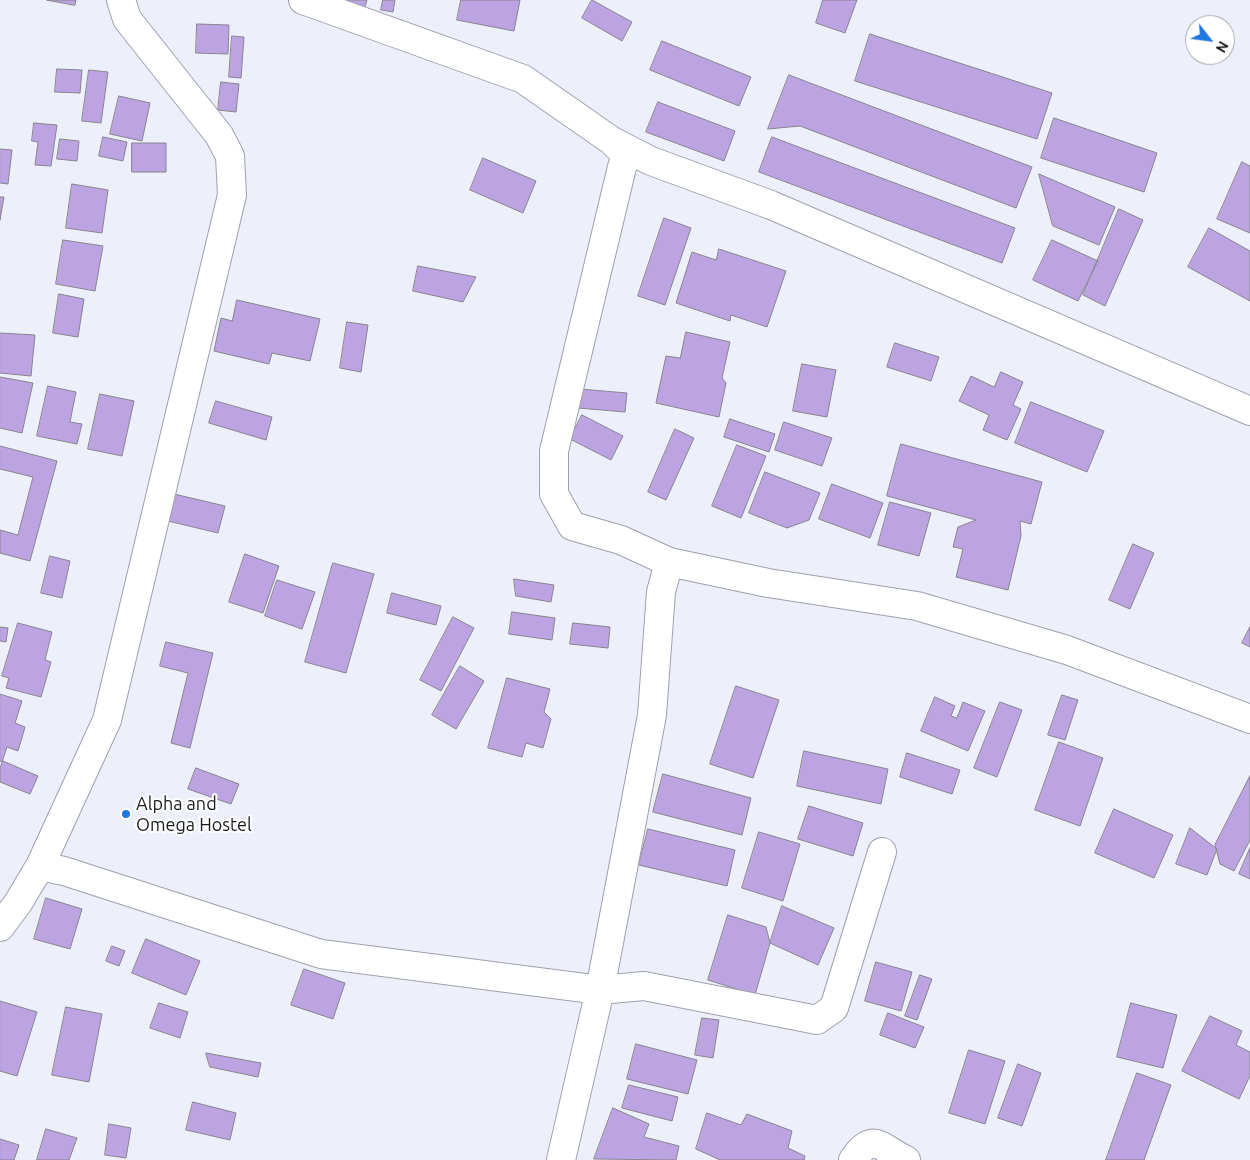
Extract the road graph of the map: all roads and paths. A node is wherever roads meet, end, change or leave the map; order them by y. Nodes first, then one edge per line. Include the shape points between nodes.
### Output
1 (121, 0) edge
2 (303, 0) edge
3 (612, 141) junction
4 (1250, 411) edge
5 (670, 562) junction
6 (1250, 719) edge
7 (882, 852) dead end
8 (40, 866) junction
9 (0, 927) edge
10 (600, 990) junction
11 (561, 1160) edge
12 (853, 1160) edge
13 (906, 1160) edge

1 - 8 street via 127,19 219,135 230,156 232,195 107,720
2 - 3 street via 523,79
3 - 4 street via 651,160 771,205
3 - 5 street via 627,156 554,451 554,494 572,526 621,540
5 - 6 street via 768,583 917,606 1067,650
5 - 10 street via 661,592 652,715
7 - 10 street via 834,1008 818,1020 644,986
8 - 9 street
8 - 10 street via 321,954
10 - 11 street
12 - 13 street via 868,1142

